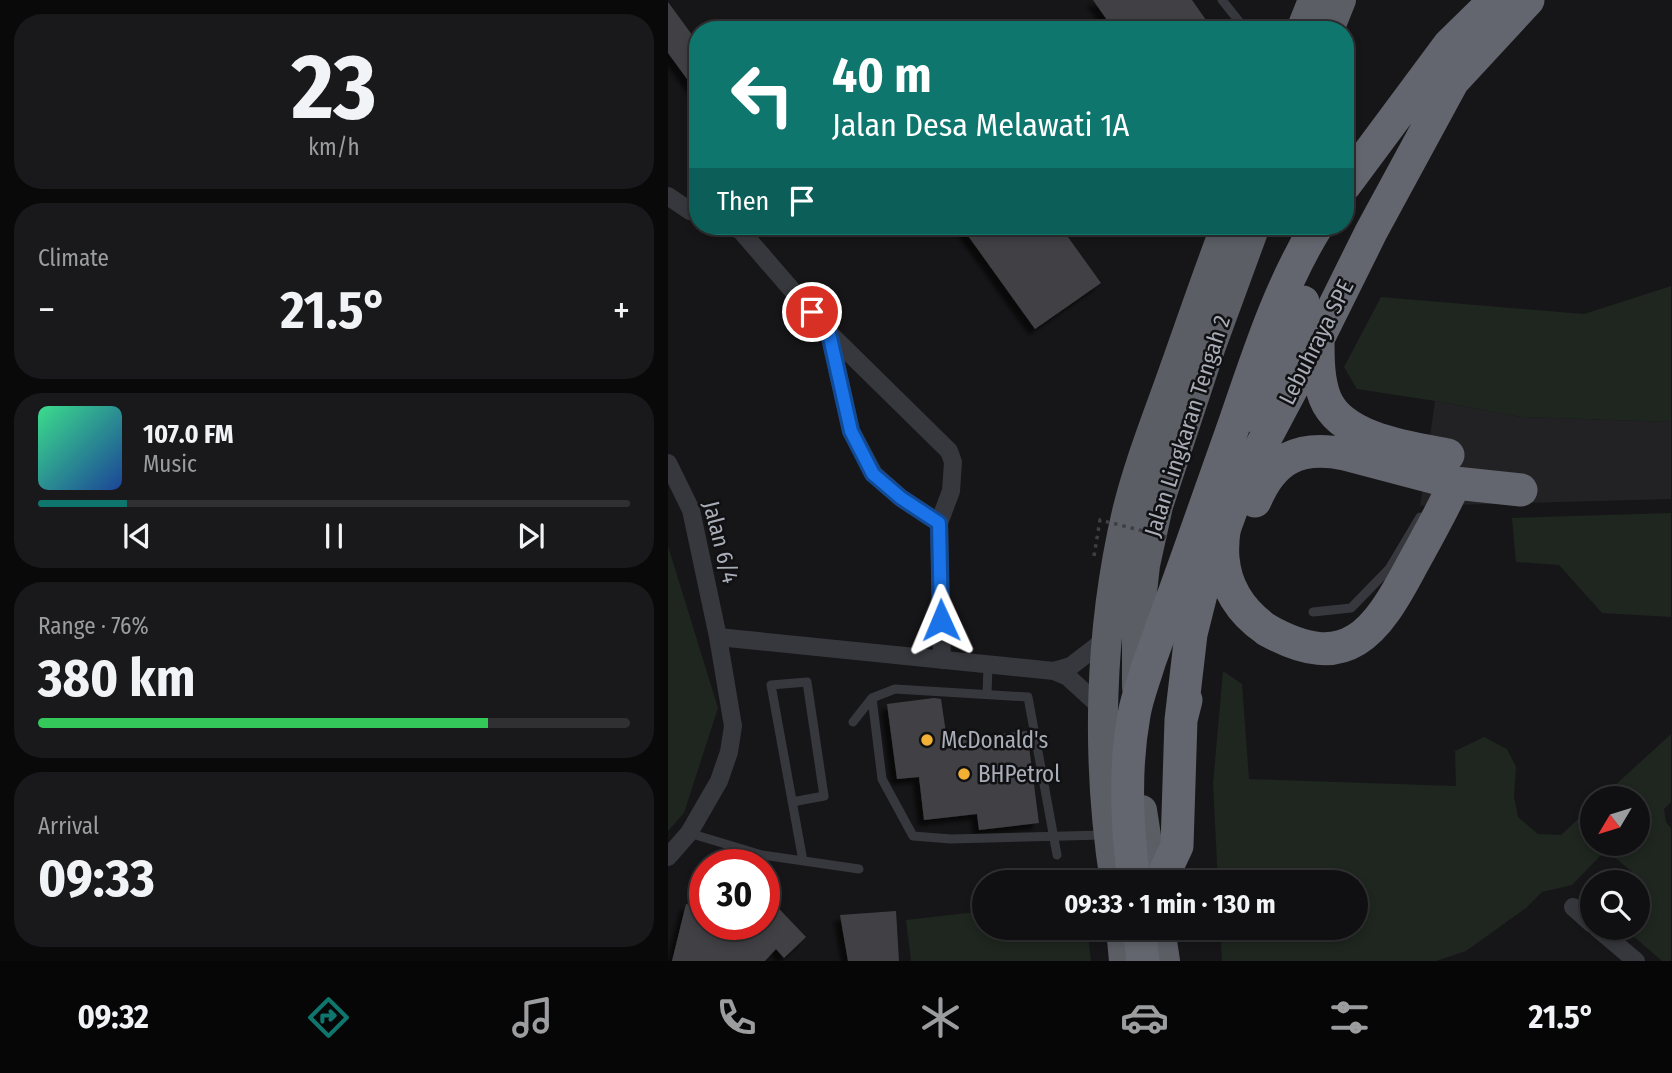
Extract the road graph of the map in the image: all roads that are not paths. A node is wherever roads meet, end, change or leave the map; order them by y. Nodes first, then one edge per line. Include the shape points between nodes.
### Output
1 (1222, 0) edge
2 (1313, 0) edge
3 (1341, 0) edge
4 (1495, 0) edge
5 (1528, 0) edge
6 (1240, 21) edge
7 (1305, 21) edge
8 (1333, 21) edge
9 (1354, 176) edge
10 (668, 196) edge
11 (689, 210) edge
12 (744, 235) edge
13 (1219, 235) edge
14 (1252, 235) edge
15 (1311, 235) edge
16 (1329, 235) edge
17 (829, 333) junction
18 (1318, 339) junction
19 (668, 463) edge
20 (1445, 477) junction
21 (1521, 490) dead end
22 (1422, 513) dead end
23 (939, 523) junction
24 (1313, 612) dead end
25 (718, 637) junction
26 (1106, 639) junction
27 (942, 660) junction
28 (988, 665) junction
29 (1054, 671) junction
30 (987, 694) junction
31 (872, 698) junction
32 (1104, 710) junction
33 (1181, 720) junction
34 (854, 722) dead end
35 (792, 803) junction
36 (690, 833) junction
37 (1107, 835) junction
38 (1053, 837) junction
39 (1057, 855) dead end
40 (668, 857) edge
41 (803, 861) junction
42 (859, 869) dead end
43 (1113, 870) edge
44 (1133, 870) edge
45 (1151, 870) edge
46 (1166, 870) edge
47 (1573, 907) dead end
48 (1580, 913) edge
49 (1122, 940) edge
50 (1140, 940) edge
51 (1162, 940) edge
52 (1611, 940) edge
53 (1124, 961) edge
54 (1143, 961) edge
55 (1165, 961) edge
56 (1636, 961) edge

1 - 6 lane
2 - 7 highway
3 - 8 highway
4 - 9 highway via 1449,45
5 - 18 highway, Lebuhraya SPE via 1453,81
10 - 11 street
12 - 17 street
13 - 26 highway, Jalan Lingkaran Tengah 2 via 1137,478 1117,562
14 - 45 highway, Jalan Lingkaran Tengah 2 via 1157,506 1145,565 1137,637 1137,764
15 - 44 highway, Lebuhraya SPE, bridge via 1258,355 1138,701 1128,763
16 - 20 highway, bridge via 1231,497 1222,540 1230,590 1253,621 1285,640 1307,648 1344,646 1370,630 1391,604
17 - 23 street via 851,431 873,474
17 - 23 street via 949,451 951,491
18 - 20 highway via 1325,400 1343,422
18 - 33 highway, Lebuhraya SPE via 1240,486 1202,590 1191,634
19 - 25 street, Jalan 6/4 via 691,510
20 - 21 highway
20 - 33 highway via 1327,450 1309,451 1279,463 1263,482 1213,600
22 - 24 lane via 1389,569 1351,608
23 - 27 street
25 - 27 street
25 - 36 street, Jalan 6/4 via 733,726 719,781
26 - 29 street via 1071,666
26 - 32 highway, Jalan Lingkaran Tengah 2
27 - 28 street
28 - 29 street
28 - 30 lane
29 - 32 street via 1068,677
30 - 31 lane via 895,689
30 - 38 lane via 1028,696
31 - 34 lane
31 - 38 lane via 882,779 914,836
32 - 37 highway, Jalan Lingkaran Tengah 2
33 - 46 highway via 1177,845
35 - 35 lane via 824,796 807,682 771,685
35 - 41 lane
36 - 40 street, Jalan 6/4
36 - 41 lane via 762,855
37 - 38 lane
37 - 43 highway, Jalan Lingkaran Tengah 2
38 - 39 lane
41 - 42 lane
47 - 48 street
49 - 53 highway
50 - 54 highway
51 - 55 highway
52 - 56 street

